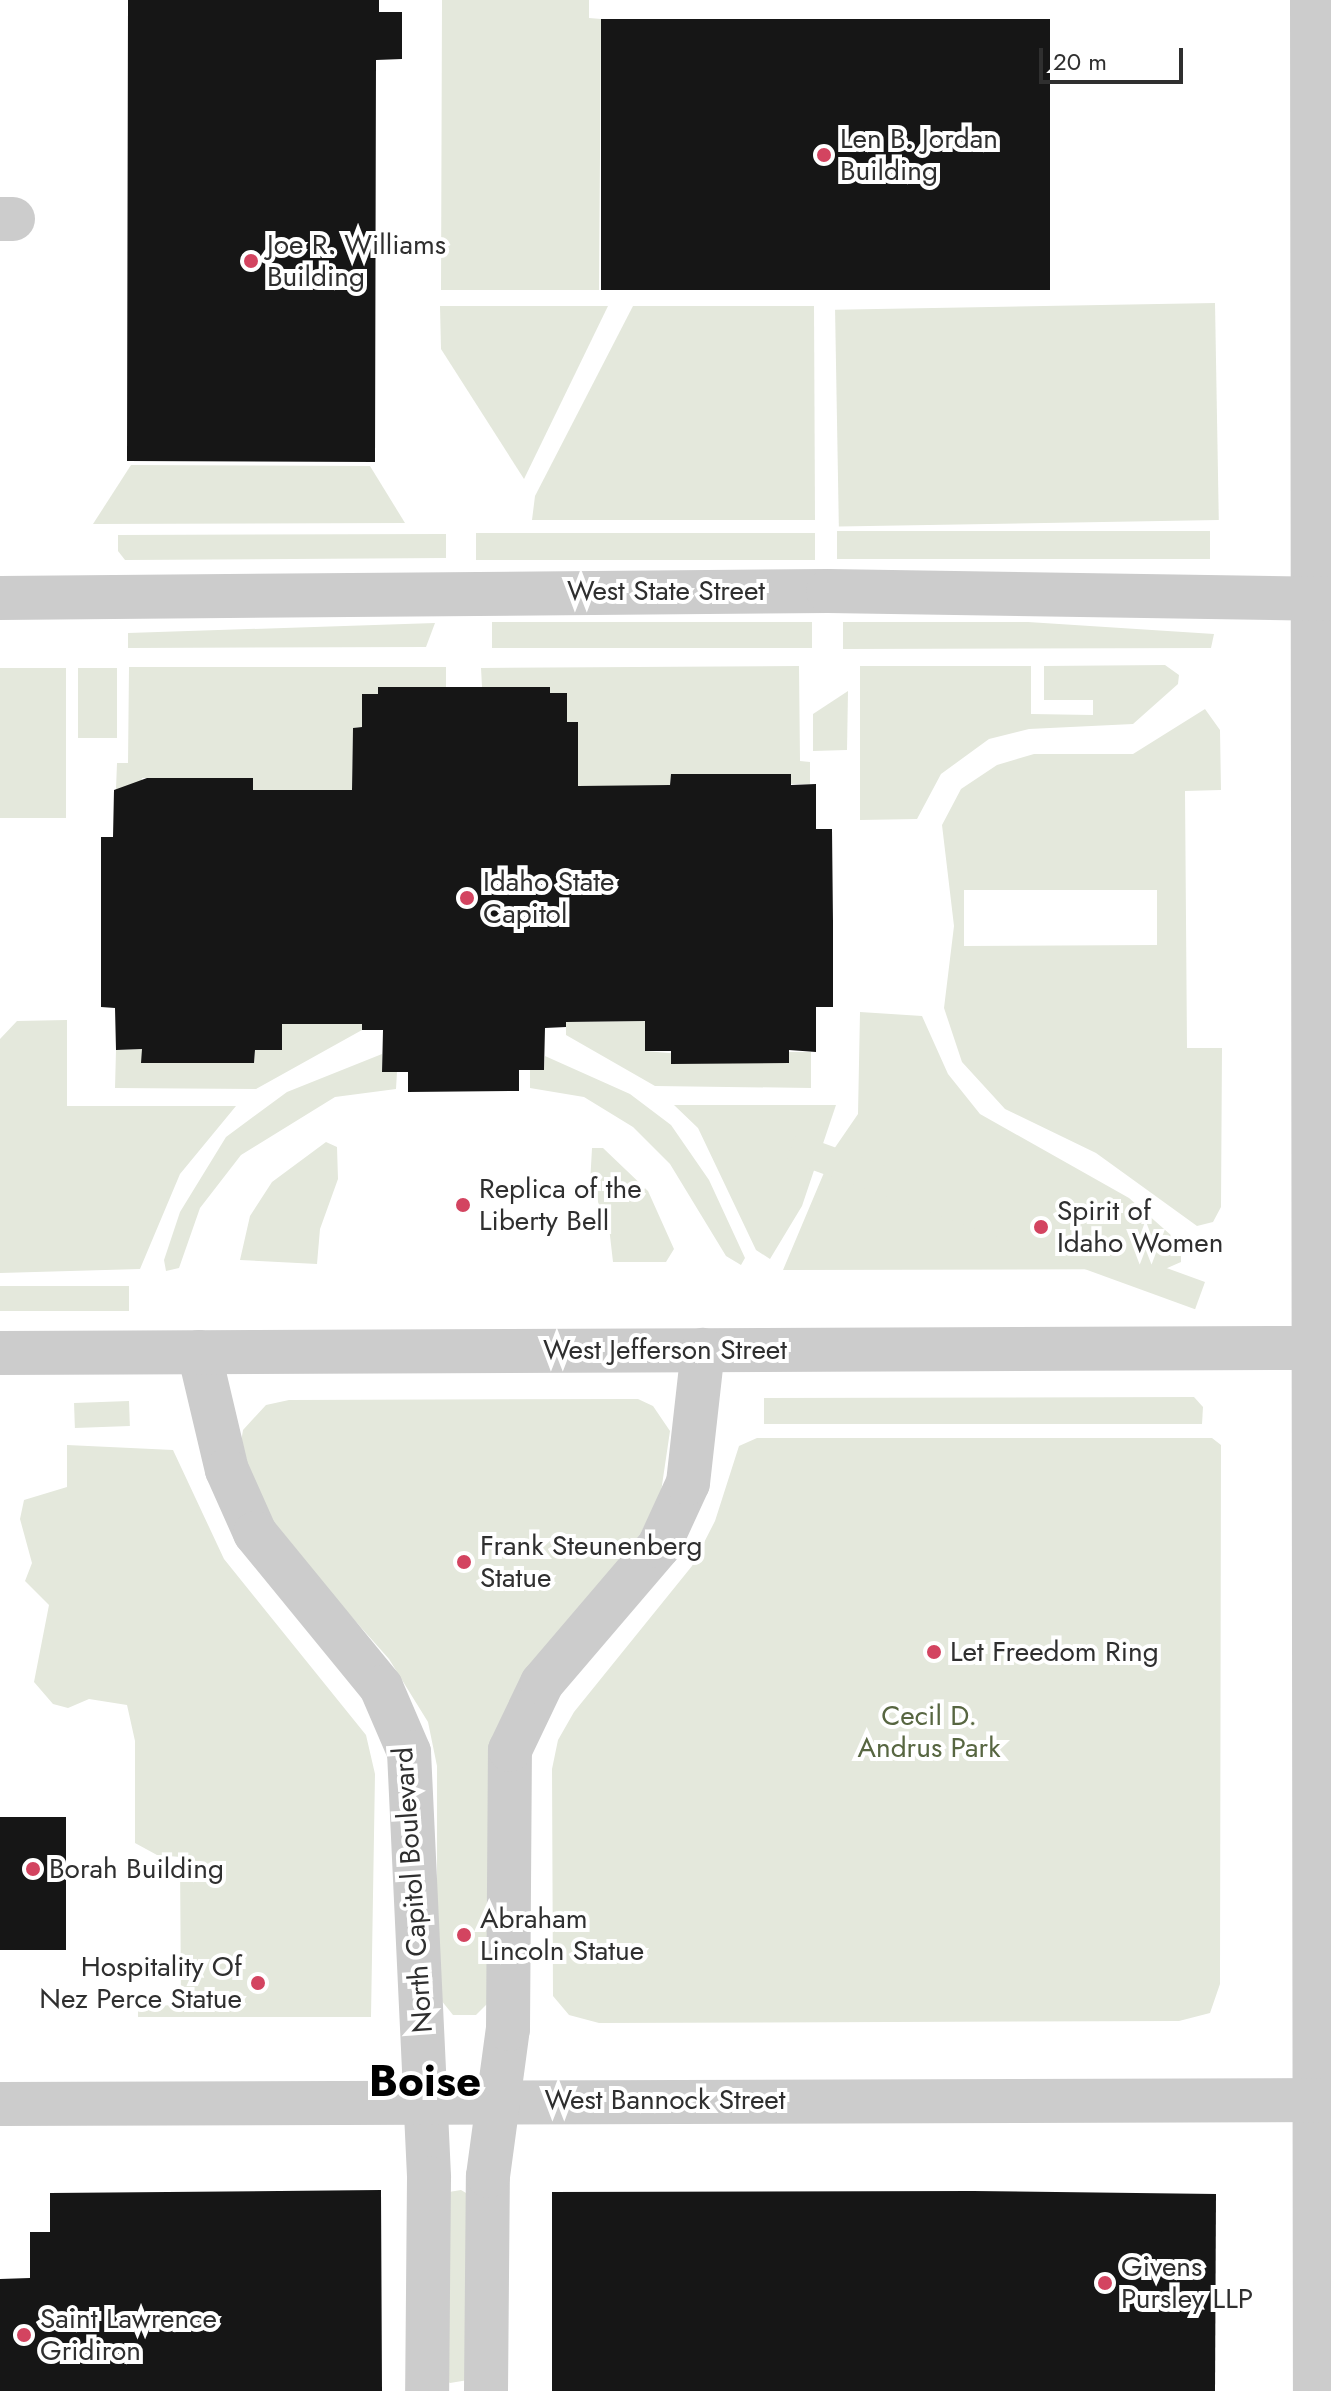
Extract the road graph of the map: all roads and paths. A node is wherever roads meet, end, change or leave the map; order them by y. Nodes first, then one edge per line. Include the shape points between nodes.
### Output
1 (1312, 0) edge
2 (0, 598) edge
3 (1322, 599) edge
4 (1323, 1348) edge
5 (703, 1350) junction
6 (199, 1352) junction
7 (0, 1353) edge
8 (1323, 1726) edge
9 (1323, 2100) edge
10 (425, 2101) junction
11 (498, 2101) junction
12 (0, 2104) edge
13 (427, 2391) edge
14 (486, 2391) edge
15 (1315, 2391) edge

1 - 3 street
2 - 3 street, West State Street via 828,591
3 - 4 street
4 - 5 street, West Jefferson Street
4 - 8 street
5 - 6 street, West Jefferson Street
5 - 11 street via 688,1483 659,1546 583,1631 515,1728 507,1772 508,2029
6 - 7 street, West Jefferson Street
6 - 10 street, North Capitol Boulevard via 227,1470 255,1533 381,1687 409,1752
8 - 9 street
9 - 11 street, West Bannock Street
9 - 15 street
10 - 11 street, West Bannock Street
10 - 12 street, West Bannock Street
10 - 13 street, North Capitol Boulevard
11 - 14 street via 488,2176

